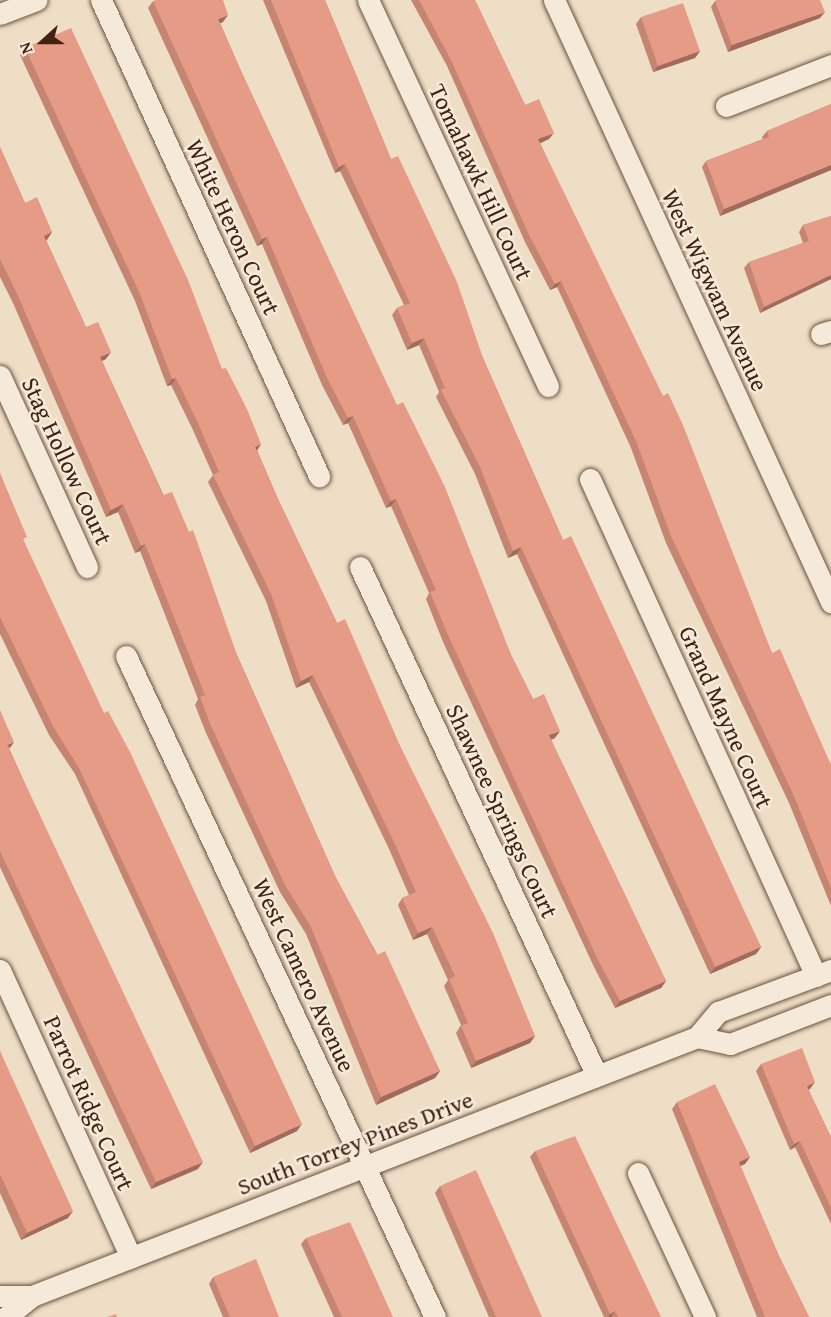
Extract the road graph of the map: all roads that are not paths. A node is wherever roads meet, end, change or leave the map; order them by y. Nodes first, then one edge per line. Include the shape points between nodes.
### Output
1 (36, 0) edge
2 (102, 0) edge
3 (368, 0) edge
4 (554, 0) edge
5 (0, 14) edge
6 (831, 65) edge
7 (726, 106) dead end
8 (0, 376) edge
9 (548, 386) dead end
10 (319, 476) dead end
11 (590, 479) dead end
12 (87, 567) dead end
13 (360, 567) dead end
14 (831, 602) edge
15 (126, 656) dead end
16 (0, 970) edge
17 (823, 973) edge
18 (831, 1005) edge
19 (697, 1037) junction
20 (597, 1076) junction
21 (366, 1166) junction
22 (638, 1173) dead end
23 (130, 1258) junction
24 (0, 1296) edge
25 (32, 1296) junction
26 (6, 1317) edge
27 (435, 1317) edge
28 (705, 1317) edge

1 - 5 street
2 - 10 street, White Heron Court
3 - 9 street, Tomahawk Hill Court
4 - 14 street, West Wigwam Avenue
6 - 7 street
8 - 12 street, Stag Hollow Court
11 - 17 street, Grand Mayne Court
13 - 20 street, Shawnee Springs Court
15 - 21 street, West Camero Avenue
16 - 23 street, Parrot Ridge Court
17 - 19 street, South Torrey Pines Drive via 718,1012
18 - 19 street via 730,1044
19 - 20 street, South Torrey Pines Drive
20 - 21 street, South Torrey Pines Drive
21 - 23 street, South Torrey Pines Drive
21 - 27 street, West Camero Avenue
22 - 28 street
23 - 25 street, South Torrey Pines Drive
24 - 25 street, South Torrey Pines Drive
25 - 26 street, South Torrey Pines Drive

